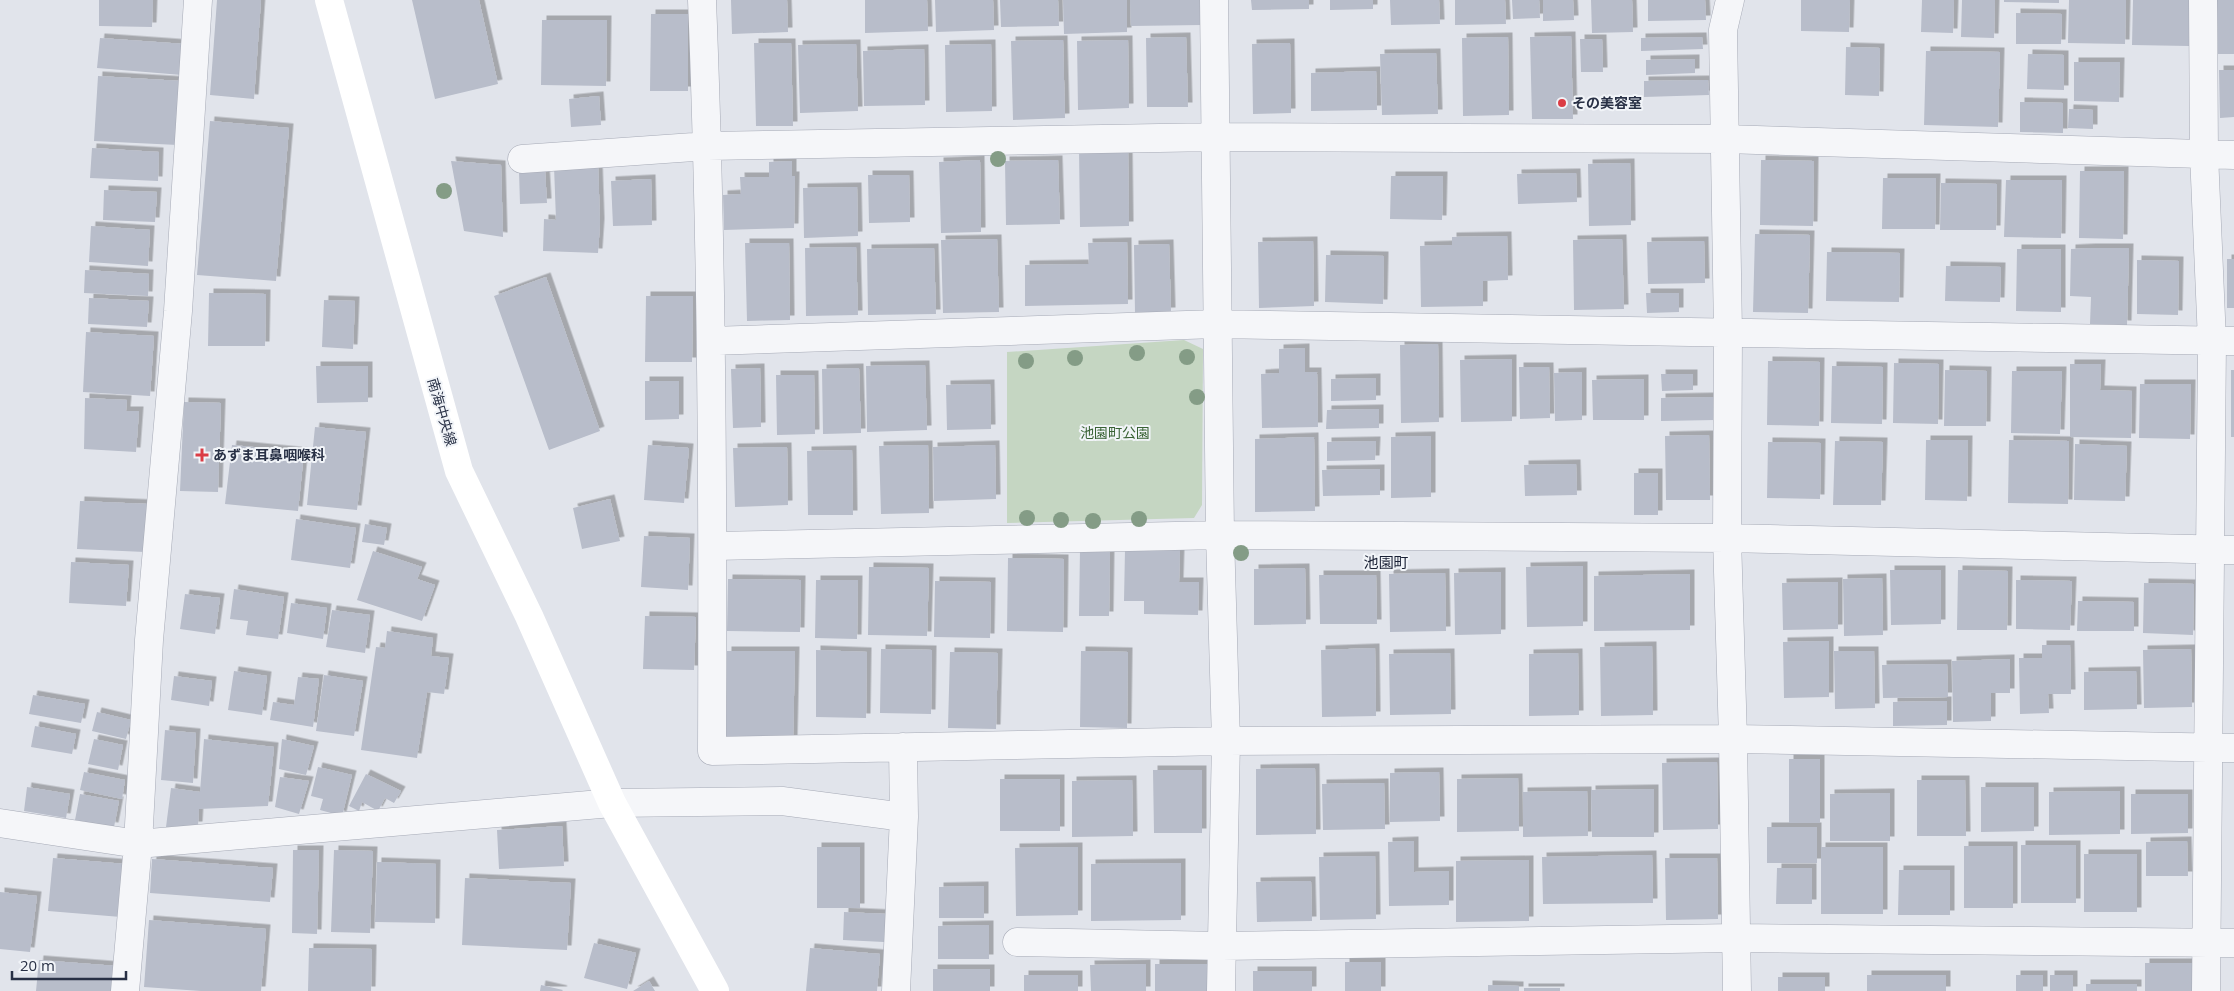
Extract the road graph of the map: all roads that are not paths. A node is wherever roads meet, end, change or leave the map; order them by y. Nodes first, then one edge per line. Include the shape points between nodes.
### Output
1 (198, 0) edge
2 (329, 0) edge
3 (702, 0) edge
4 (1214, 0) edge
5 (1730, 0) edge
6 (2203, 0) edge
7 (1216, 136) junction
8 (1725, 139) junction
9 (708, 146) junction
10 (2204, 154) junction
11 (2234, 155) edge
12 (522, 159) dead end
13 (1216, 324) junction
14 (1728, 332) junction
15 (711, 341) junction
16 (2223, 341) edge
17 (1220, 535) junction
18 (1727, 538) junction
19 (713, 546) junction
20 (2221, 550) edge
21 (1733, 739) junction
22 (1226, 741) junction
23 (903, 747) junction
24 (2221, 748) edge
25 (612, 803) junction
26 (904, 817) junction
27 (0, 823) edge
28 (138, 844) junction
29 (1736, 938) junction
30 (1017, 942) dead end
31 (2206, 943) junction
32 (2234, 943) edge
33 (1222, 946) junction
34 (125, 991) edge
35 (715, 991) edge
36 (896, 991) edge
37 (1221, 991) edge
38 (1737, 991) edge
39 (2206, 991) edge

1 - 28 street via 178,311 149,640
2 - 25 street, 南海中央線 via 459,471 529,616
3 - 9 street
4 - 7 street
5 - 8 street via 1723,30
6 - 10 street
7 - 8 street
7 - 9 street
7 - 13 street
8 - 10 street
8 - 14 street
9 - 12 street
9 - 15 street
10 - 11 street
10 - 16 street
13 - 14 street
13 - 15 street
13 - 17 street
14 - 16 street
14 - 18 street
15 - 19 street
16 - 20 street
17 - 18 street
17 - 19 street
17 - 22 street
18 - 20 street
18 - 21 street
19 - 23 street via 712,751
20 - 24 street
21 - 22 street
21 - 24 street
21 - 29 street
22 - 23 street
22 - 33 street
23 - 26 street
24 - 31 street
25 - 26 street via 782,801
25 - 28 street
25 - 35 street, 南海中央線
26 - 36 street
27 - 28 street
28 - 34 street
29 - 31 street
29 - 33 street
29 - 38 street
30 - 33 street
31 - 32 street
31 - 39 street
33 - 37 street

